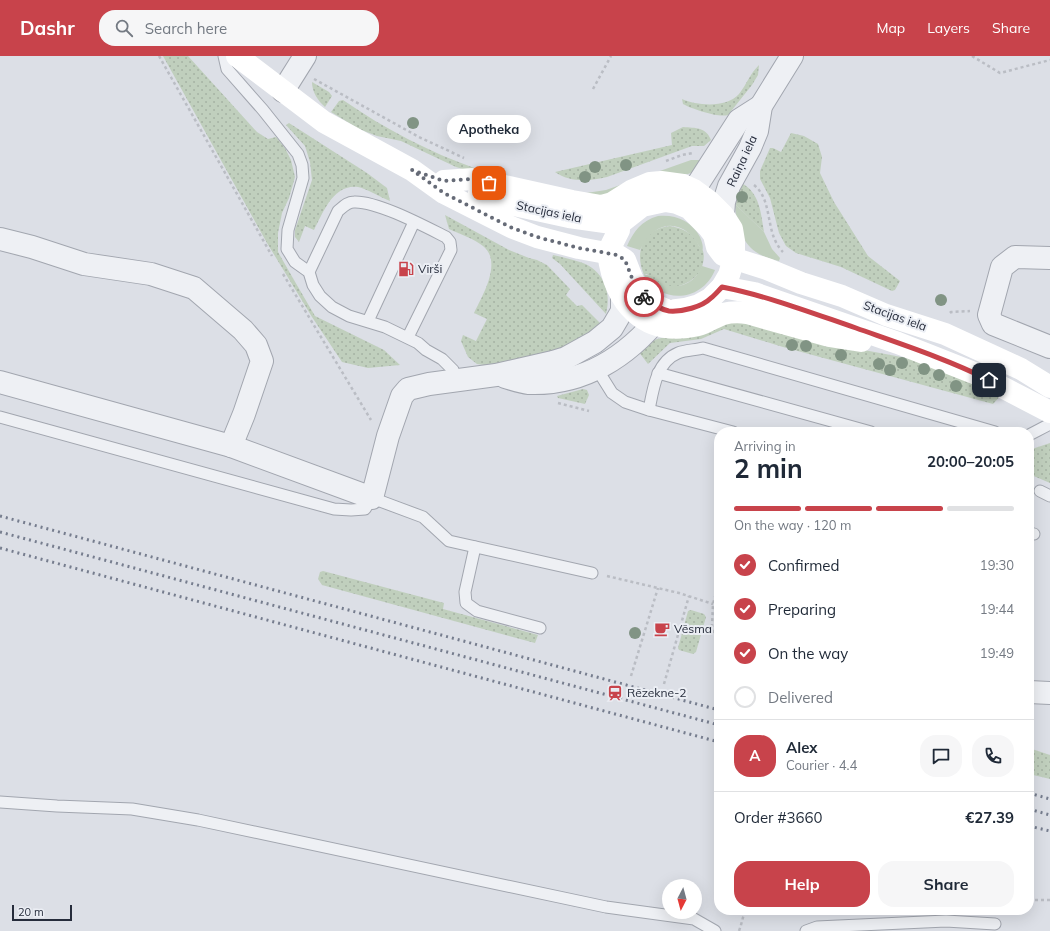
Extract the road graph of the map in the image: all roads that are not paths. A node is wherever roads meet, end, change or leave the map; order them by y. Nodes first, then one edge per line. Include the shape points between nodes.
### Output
1 (224, 56) edge
2 (238, 56) edge
3 (792, 56) edge
4 (301, 63) edge
5 (283, 91) junction
6 (761, 106) junction
7 (412, 170) junction
8 (444, 181) junction
9 (694, 190) junction
10 (677, 203) junction
11 (723, 216) junction
12 (414, 222) junction
13 (619, 224) junction
14 (0, 239) edge
15 (608, 252) junction
16 (734, 258) junction
17 (1050, 258) edge
18 (309, 272) junction
19 (722, 287) junction
20 (622, 298) junction
21 (661, 317) junction
22 (368, 321) junction
23 (408, 337) junction
24 (898, 343) junction
25 (1050, 347) edge
26 (597, 370) junction
27 (658, 373) junction
28 (496, 375) junction
29 (457, 380) junction
30 (0, 382) edge
31 (1050, 387) edge
32 (649, 410) junction
33 (1050, 412) edge
34 (0, 417) edge
35 (1050, 424) edge
36 (714, 427) edge
37 (853, 427) edge
38 (978, 427) edge
39 (1034, 432) edge
40 (231, 446) junction
41 (372, 498) junction
42 (475, 547) junction
43 (592, 573) dead end
44 (540, 628) dead end
45 (1034, 692) edge
46 (1050, 693) edge
47 (0, 802) edge
48 (995, 924) dead end
49 (715, 931) edge
50 (806, 931) edge

1 - 18 lane via 227,69 298,154 303,178 288,230 287,249 295,262
2 - 5 main road, Stacijas iela
3 - 6 street, Raiņa iela
4 - 5 street
5 - 7 main road, Stacijas iela via 324,122
6 - 9 street, Raiņa iela via 739,120
6 - 11 street, Raiņa iela via 750,148 729,186
7 - 8 main road, Stacijas iela
7 - 15 main road, Stacijas iela via 444,193 510,227 579,248
8 - 9 main road via 473,179 601,206 650,183 671,183
8 - 13 main road, Stacijas iela via 514,205 585,220
9 - 10 street
9 - 11 main road
10 - 13 main road, Stacijas iela via 665,201 642,206
10 - 16 main road, Stacijas iela via 700,218 714,235 717,247 723,255
11 - 16 main road via 732,229
12 - 18 lane via 365,203 352,202 344,205 338,211
12 - 22 lane
12 - 23 lane via 446,237 452,250
13 - 15 main road via 619,230
14 - 40 street via 84,264 151,274 194,288 243,330 256,345 262,361
15 - 20 main road via 612,277
15 - 21 main road, Stacijas iela via 625,260 642,295 655,306
16 - 19 main road
16 - 31 main road, Stacijas iela via 842,296 886,315 945,334 1021,369
17 - 25 street via 1015,257 1002,268 989,315 993,324
18 - 22 lane via 320,296 332,307 349,316
19 - 21 main road via 710,299 699,305
19 - 24 main road, Stacijas iela via 754,294
20 - 21 main road via 640,317
20 - 28 street via 622,311 616,323 595,342 566,358
21 - 24 main road via 676,328 707,322 723,314 747,313 830,336 872,343
21 - 26 street via 630,348
22 - 23 lane
23 - 29 lane via 442,359 453,370
24 - 33 main road, Stacijas iela via 979,375
26 - 28 street via 564,381 528,383
26 - 32 lane via 612,393 625,402
27 - 32 lane
27 - 37 lane
27 - 38 lane via 665,362 678,353 703,348
28 - 29 street
29 - 41 street via 408,389 402,396 388,436
30 - 40 street
32 - 36 lane
34 - 41 lane via 334,509 365,509
35 - 39 lane
40 - 41 street
41 - 42 lane via 423,517 449,541
42 - 43 lane
42 - 44 lane via 465,592 466,603 477,611
45 - 46 street
47 - 49 lane via 132,809 198,820 606,907 694,919
48 - 50 lane via 946,921 817,927

